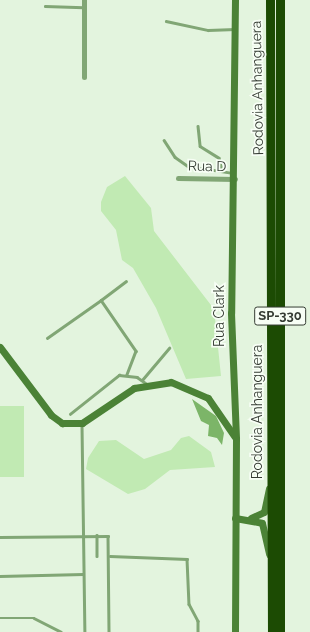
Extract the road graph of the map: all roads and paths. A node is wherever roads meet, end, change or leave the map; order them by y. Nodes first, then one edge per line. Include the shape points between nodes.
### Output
1 (84, 0) edge
2 (235, 0) edge
3 (270, 0) edge
4 (280, 0) edge
5 (285, 0) edge
6 (45, 6) dead end
7 (84, 7) junction
8 (280, 13) junction
9 (166, 21) dead end
10 (235, 28) junction
11 (84, 77) dead end
12 (198, 126) dead end
13 (164, 140) dead end
14 (222, 171) junction
15 (235, 176) junction
16 (178, 178) dead end
17 (126, 282) dead end
18 (101, 300) junction
19 (47, 338) dead end
20 (0, 347) edge
21 (168, 348) dead end
22 (127, 374) junction
23 (145, 382) junction
24 (70, 414) dead end
25 (82, 423) junction
26 (236, 439) junction
27 (272, 476) junction
28 (235, 518) junction
29 (248, 518) junction
30 (97, 535) junction
31 (84, 536) junction
32 (0, 537) edge
33 (97, 556) dead end
34 (110, 556) junction
35 (83, 574) junction
36 (272, 575) junction
37 (0, 576) edge
38 (0, 618) edge
39 (61, 632) edge
40 (84, 632) edge
41 (108, 632) edge
42 (198, 632) edge
43 (235, 632) edge
44 (272, 632) edge
45 (280, 632) edge

1 - 7 street
2 - 10 street, Rua Clark
3 - 27 highway, Rodovia Anhanguera / SP-330
4 - 8 highway, Rodovia Anhanguera / SP-330
5 - 8 highway
6 - 7 lane
7 - 11 street
8 - 45 highway, Rodovia Anhanguera / SP-330
9 - 10 lane via 208,30
10 - 15 street, Rua Clark
12 - 14 lane via 200,146 219,158
13 - 14 lane via 167,148 184,164
14 - 15 lane
15 - 16 street, Rua D
15 - 26 street, Rua Clark via 231,313
17 - 18 lane
18 - 19 lane
18 - 22 lane via 136,351
20 - 25 street via 51,415 68,424
21 - 23 lane
22 - 23 lane
22 - 24 lane via 112,378
23 - 25 street
23 - 26 street via 171,382 202,394 216,407
25 - 31 lane
26 - 28 street, Rua Clark
27 - 29 street via 264,512
27 - 36 highway, Rodovia Anhanguera / SP-330
28 - 29 street
28 - 43 street, Rua Clark
29 - 36 street via 264,526
30 - 31 lane
30 - 33 lane
30 - 34 lane via 110,538
31 - 32 lane
31 - 35 lane
34 - 41 lane
34 - 42 lane via 187,559 189,604 198,621
35 - 37 lane
35 - 40 lane
36 - 44 highway, Rodovia Anhanguera / SP-330
38 - 39 lane via 34,618

